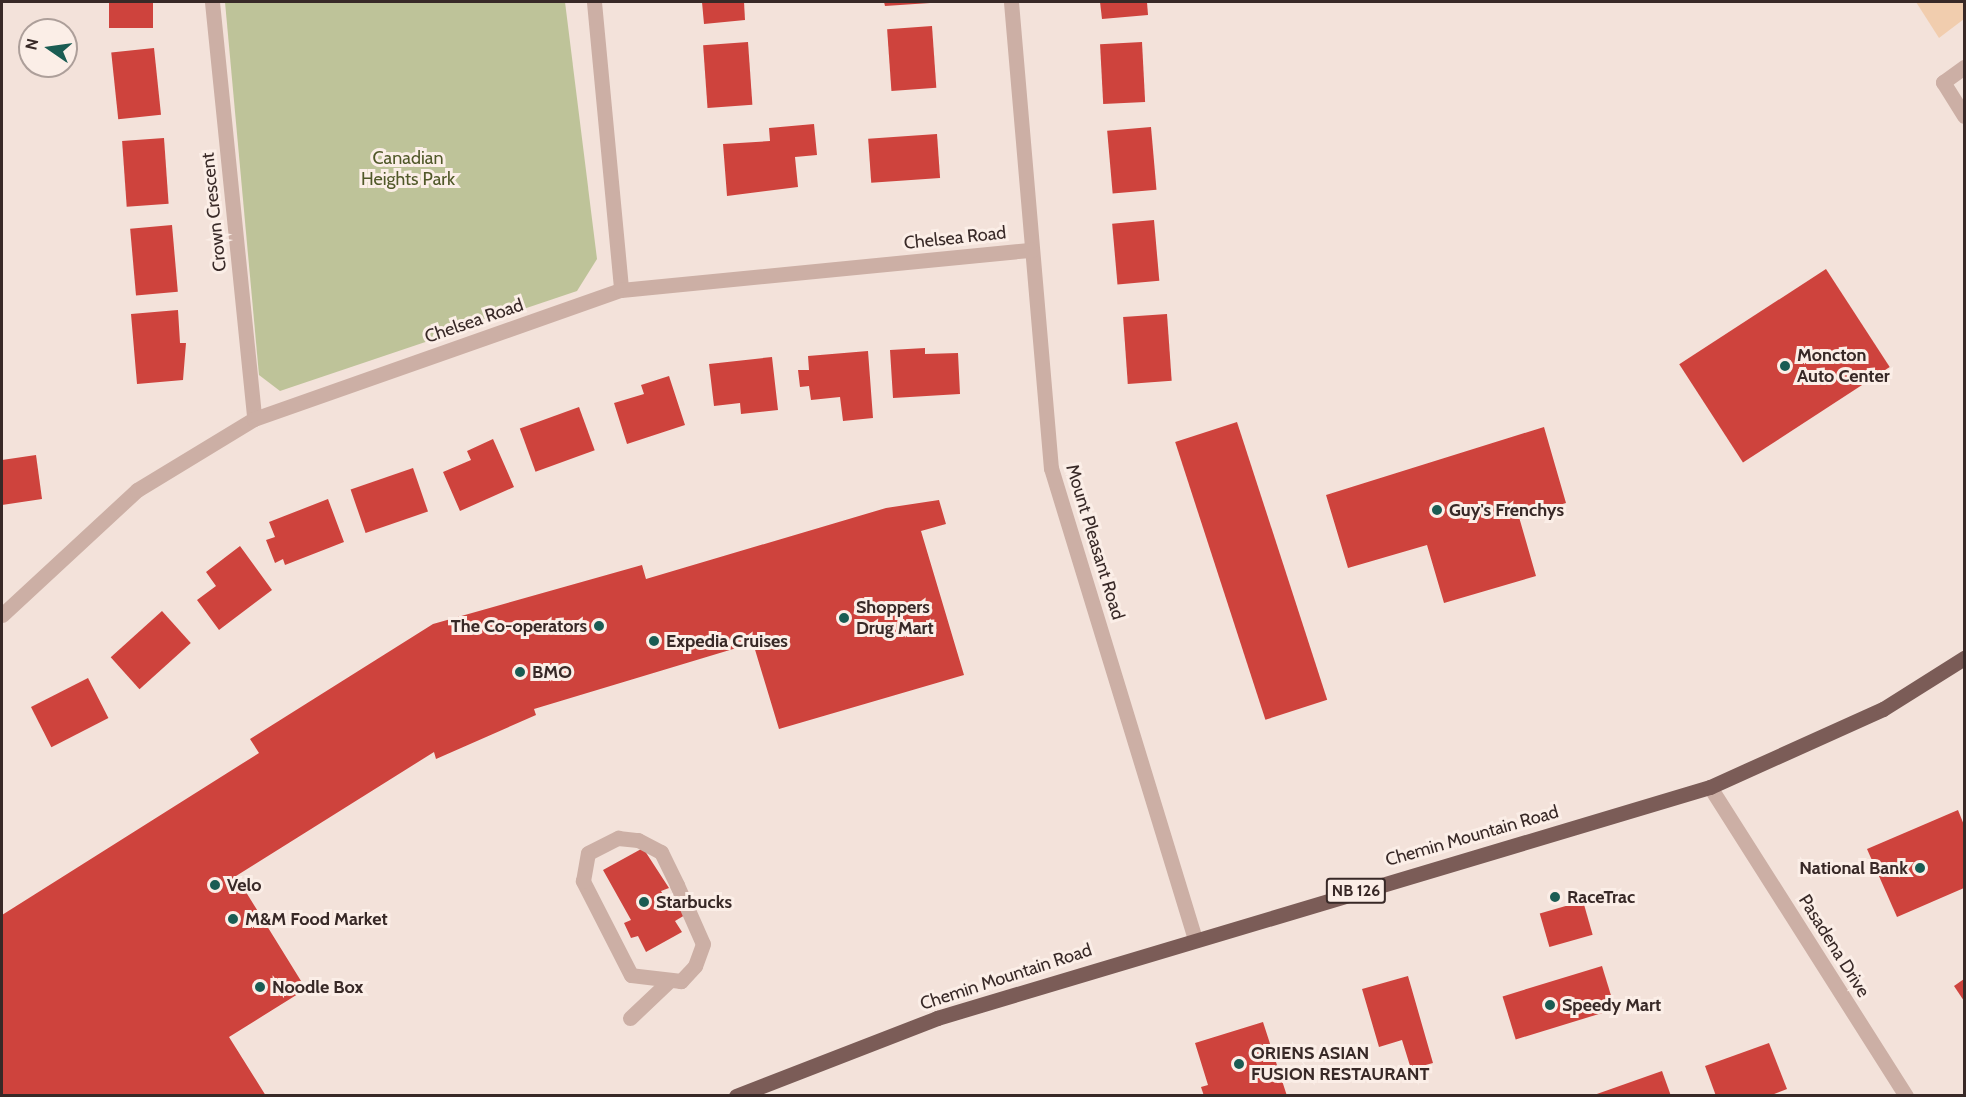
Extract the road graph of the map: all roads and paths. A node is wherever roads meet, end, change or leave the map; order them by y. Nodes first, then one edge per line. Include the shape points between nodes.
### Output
1 (212, 2) edge
2 (594, 2) edge
3 (1011, 2) edge
4 (1965, 68) edge
5 (1965, 116) edge
6 (1032, 250) junction
7 (621, 290) junction
8 (254, 419) junction
9 (2, 615) edge
10 (1965, 658) edge
11 (1710, 787) junction
12 (1195, 938) junction
13 (669, 981) junction
14 (630, 1018) dead end
15 (736, 1095) edge
16 (1906, 1095) edge

1 - 8 street, Crown Crescent
2 - 7 street
3 - 6 street, Mount Pleasant Road
4 - 5 street via 1943,82
6 - 7 street, Chelsea Road
6 - 12 street, Mount Pleasant Road via 1051,468
7 - 8 street, Chelsea Road
8 - 9 street, Chelsea Road via 137,490
10 - 11 main road, Chemin Mountain Road / NB 126 via 1882,709
11 - 12 main road, Chemin Mountain Road / NB 126
11 - 16 street, Pasadena Drive
12 - 15 main road, Chemin Mountain Road / NB 126 via 937,1018
13 - 13 street via 681,981 695,966 703,944 661,852 638,840 618,838 588,854 583,881 631,975
13 - 14 street

